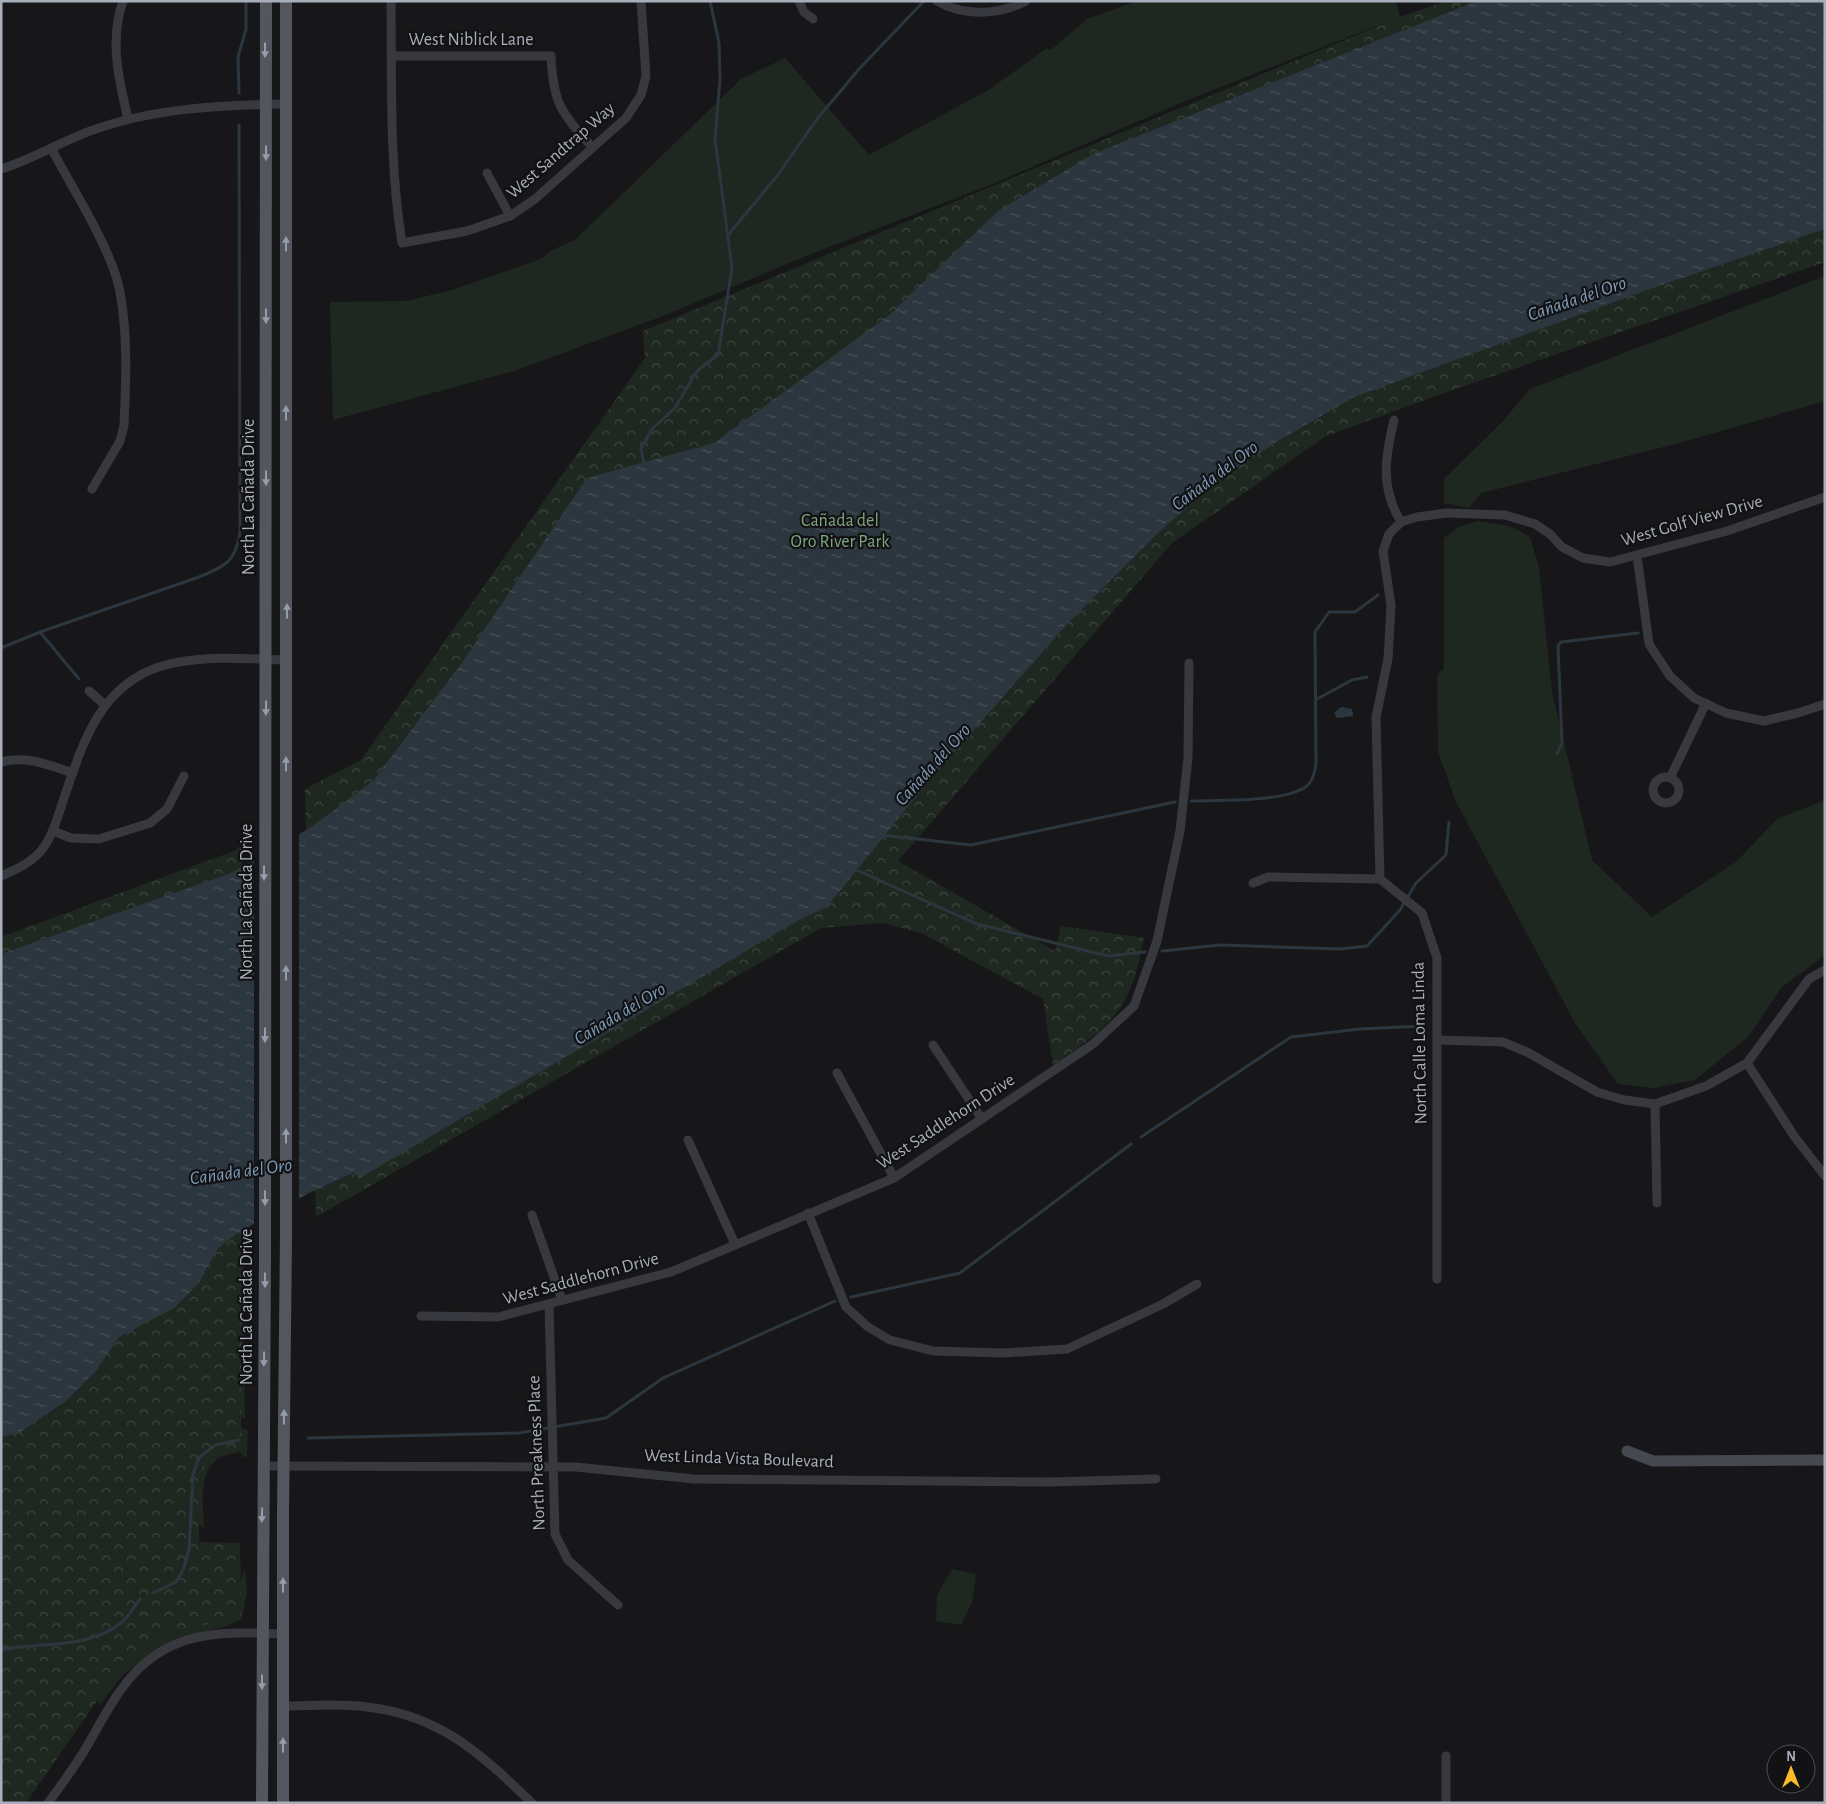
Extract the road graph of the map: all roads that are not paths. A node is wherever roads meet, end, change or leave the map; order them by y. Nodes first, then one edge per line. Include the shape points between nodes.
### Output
1 (123, 1) edge
2 (266, 1) edge
3 (286, 1) edge
4 (391, 1) edge
5 (641, 1) edge
6 (799, 1) edge
7 (937, 1) edge
8 (1026, 1) edge
9 (814, 20) dead end
10 (392, 56) junction
11 (266, 104) junction
12 (286, 104) junction
13 (128, 119) junction
14 (592, 147) junction
15 (51, 148) junction
16 (1, 169) edge
17 (487, 173) dead end
18 (510, 216) junction
19 (1394, 420) dead end
20 (92, 489) dead end
21 (1825, 497) edge
22 (1400, 522) junction
23 (1637, 556) junction
24 (266, 660) junction
25 (286, 660) junction
26 (1189, 663) dead end
27 (89, 691) dead end
28 (1706, 703) junction
29 (104, 704) junction
30 (1825, 704) edge
31 (1, 762) edge
32 (73, 773) junction
33 (184, 776) dead end
34 (1670, 778) dead end
35 (53, 830) junction
36 (1, 876) edge
37 (1380, 878) junction
38 (1253, 883) dead end
39 (1825, 970) edge
40 (1438, 1040) junction
41 (933, 1045) dead end
42 (1747, 1063) junction
43 (837, 1073) dead end
44 (1655, 1104) junction
45 (982, 1119) junction
46 (688, 1140) dead end
47 (1825, 1176) edge
48 (894, 1178) junction
49 (1657, 1203) dead end
50 (808, 1213) junction
51 (532, 1215) dead end
52 (735, 1244) junction
53 (1437, 1278) dead end
54 (1197, 1284) dead end
55 (562, 1300) junction
56 (549, 1304) junction
57 (421, 1316) dead end
58 (1627, 1452) dead end
59 (1825, 1460) edge
60 (262, 1466) junction
61 (283, 1466) junction
62 (552, 1466) junction
63 (1156, 1479) dead end
64 (618, 1605) dead end
65 (262, 1633) junction
66 (283, 1634) junction
67 (282, 1706) junction
68 (1446, 1756) dead end
69 (48, 1803) edge
70 (262, 1803) edge
71 (283, 1803) edge
72 (532, 1803) edge
73 (1446, 1803) edge

1 - 13 street via 118,23 116,63
2 -> 11 main road, North La Cañada Drive
3 - 12 main road
4 - 10 street
5 - 14 street, West Sandtrap Way via 646,54 643,90 626,118
6 - 9 street via 804,12
7 - 8 street via 959,11 973,12 1004,10
10 - 14 street, West Niblick Lane via 551,56 555,97 567,119
10 - 18 street, West Sandtrap Way via 392,164 402,243 467,231
11 - 12 street
11 - 13 street via 197,108
11 -> 24 main road, North La Cañada Drive
25 -> 12 main road
13 - 15 street
14 - 18 street, West Sandtrap Way via 536,199
15 - 16 street
15 - 20 street via 113,268 124,323 124,425 120,441
17 - 18 street
19 - 22 street via 1386,454 1387,482 1390,505
21 - 23 street, West Golf View Drive via 1727,531
22 - 23 street, West Golf View Drive via 1446,513 1505,515 1535,524 1562,547 1583,558 1610,562
22 - 37 street via 1389,534 1384,551 1391,605 1388,659 1376,717
23 - 28 street via 1649,644 1670,676 1694,698
24 - 25 street
24 - 29 street via 191,660 161,666 134,679
24 -> 60 main road, North La Cañada Drive
61 -> 25 main road
26 - 45 street, West Saddlehorn Drive via 1188,758 1179,833 1157,941 1134,1006 1093,1044
27 - 29 street
28 - 30 street via 1726,713 1764,720
28 - 34 street
29 - 32 street via 94,720
31 - 32 street via 34,760
32 - 35 street
33 - 35 street via 167,809 150,823 99,840 71,838
35 - 36 street via 40,852 30,861
37 - 38 street via 1268,877
37 - 40 street, North Calle Loma Linda via 1422,914 1437,958
39 - 42 street via 1809,979
40 - 44 street via 1503,1042 1597,1092
40 - 53 street, North Calle Loma Linda
41 - 45 street
42 - 44 street via 1706,1086
42 - 47 street via 1794,1136
43 - 48 street
44 - 49 street
45 - 48 street, West Saddlehorn Drive
46 - 52 street
48 - 50 street, West Saddlehorn Drive
50 - 52 street, West Saddlehorn Drive
50 - 54 street via 846,1307 868,1327 890,1340 933,1351 1004,1353 1067,1349 1163,1304
51 - 55 street
52 - 55 street, West Saddlehorn Drive via 671,1272
55 - 56 street, West Saddlehorn Drive
56 - 57 street, West Saddlehorn Drive via 498,1317
56 - 62 street, North Preakness Place
58 - 59 street via 1653,1461
60 - 61 street, West Linda Vista Boulevard
60 -> 65 main road, North La Cañada Drive
61 - 62 street, West Linda Vista Boulevard
66 -> 61 main road
62 - 63 street, West Linda Vista Boulevard via 694,1479 1050,1482
62 - 64 street, North Preakness Place via 553,1522 560,1548 579,1572
65 - 66 street
65 - 69 street via 199,1637 176,1644 148,1660 118,1692 82,1754
65 -> 70 main road, North La Cañada Drive
66 - 67 main road
71 -> 67 main road
67 - 72 street via 365,1706 433,1724 473,1748
68 - 73 street

